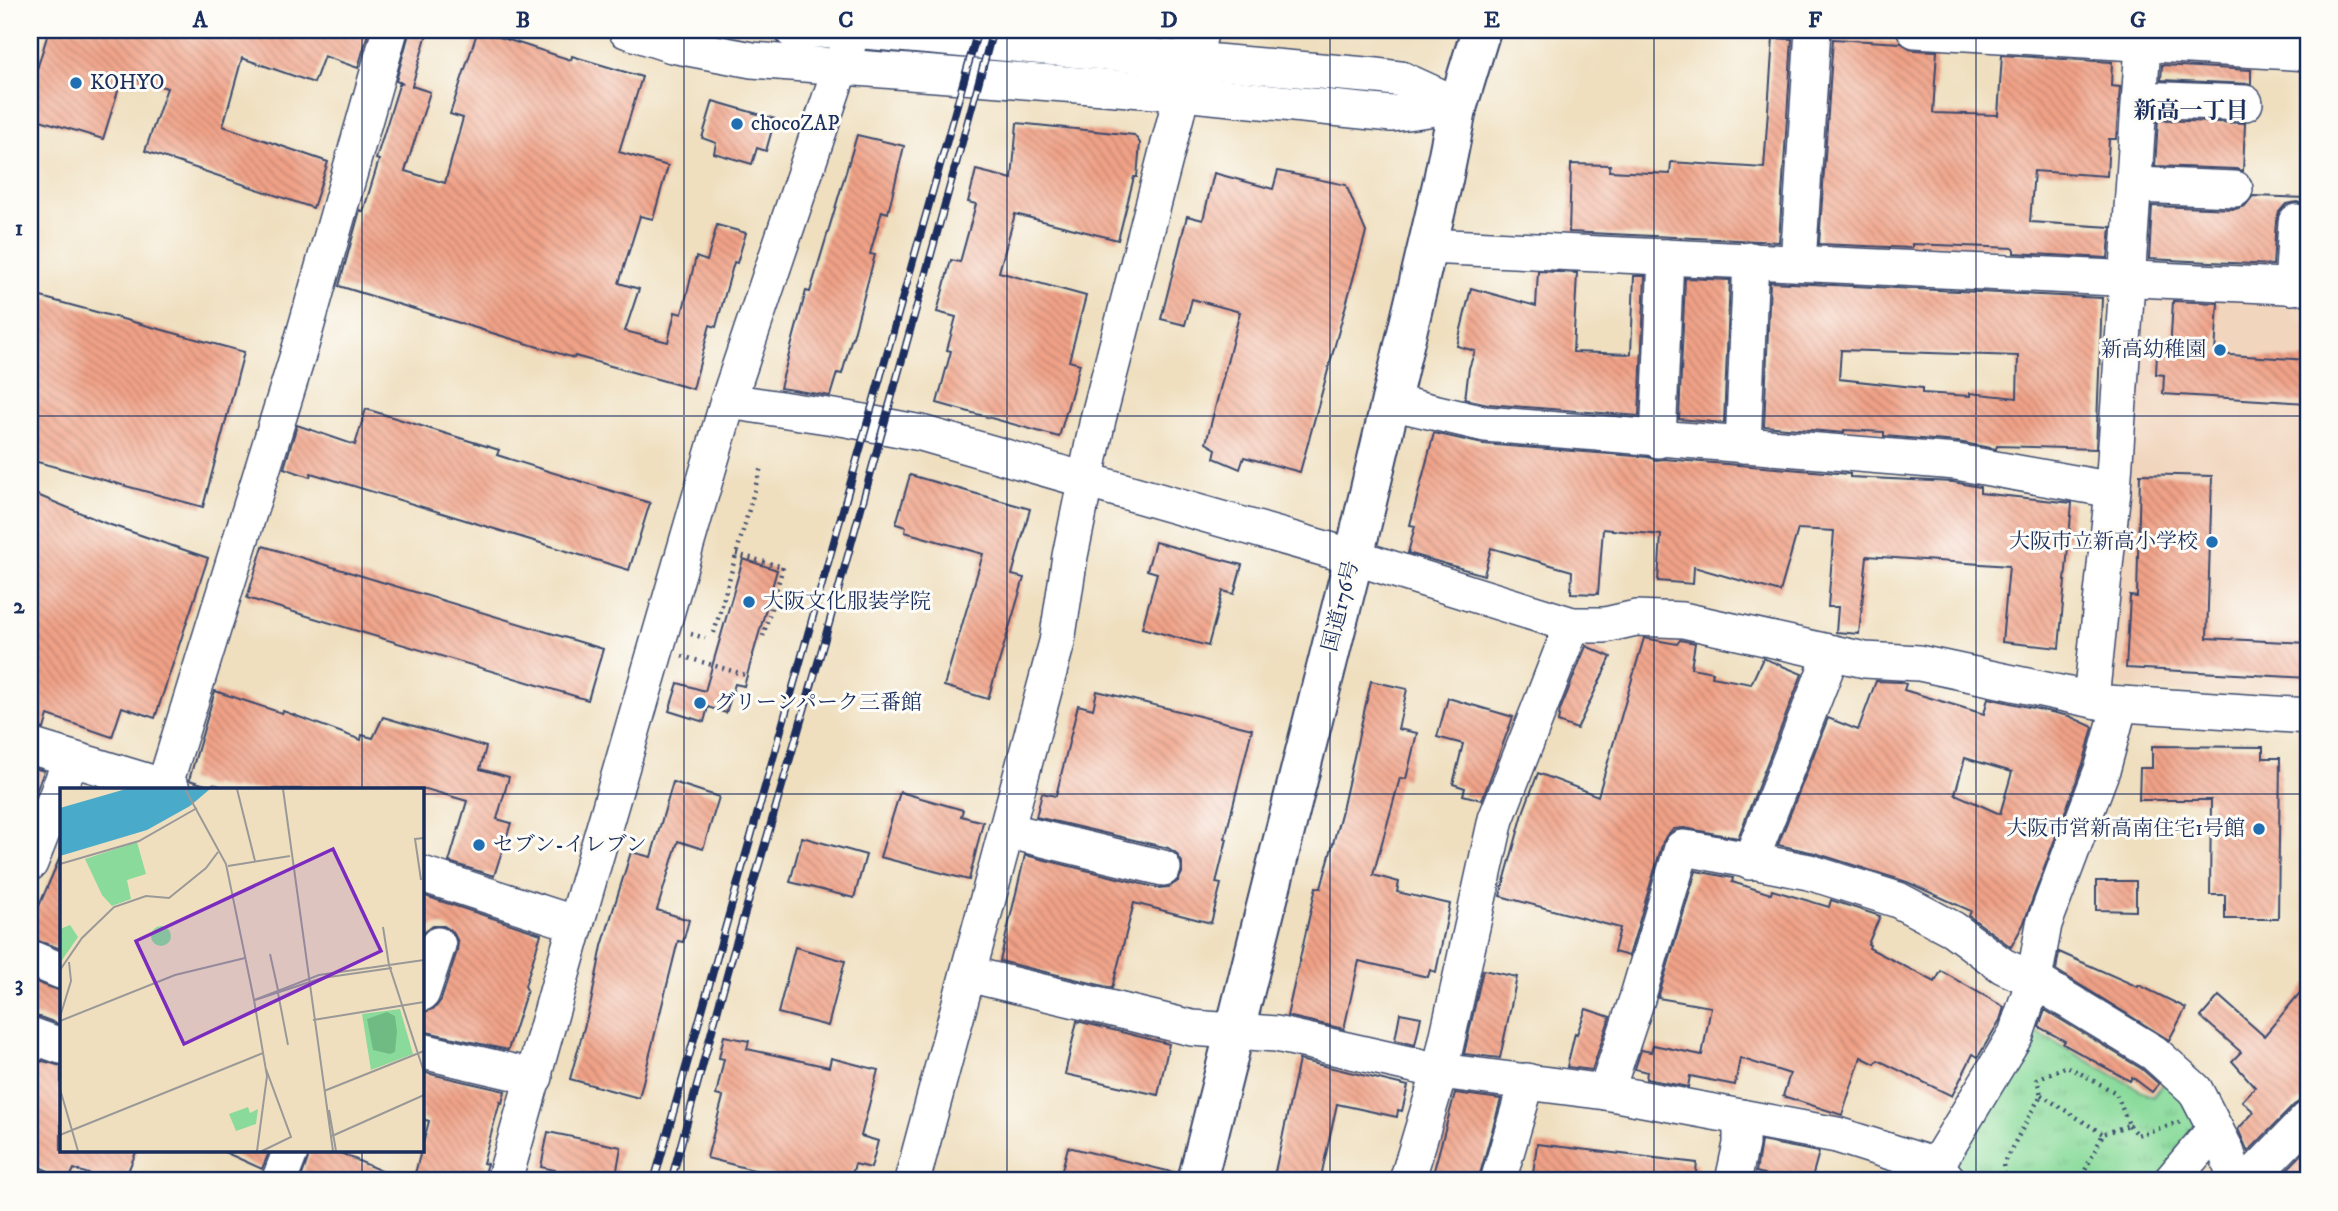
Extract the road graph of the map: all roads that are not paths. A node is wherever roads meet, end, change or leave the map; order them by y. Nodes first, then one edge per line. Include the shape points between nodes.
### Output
1 (390, 30) edge
2 (626, 30) edge
3 (792, 30) edge
4 (853, 30) edge
5 (1481, 30) edge
6 (1813, 30) edge
7 (1916, 30) edge
8 (2143, 37) edge
9 (2308, 53) edge
10 (1192, 61) edge
11 (841, 66) junction
12 (2140, 99) junction
13 (2245, 103) dead end
14 (1458, 105) junction
15 (2135, 185) junction
16 (2235, 189) dead end
17 (2296, 222) dead end
18 (1427, 246) junction
19 (1665, 257) junction
20 (1751, 260) junction
21 (1798, 263) junction
22 (2129, 280) junction
23 (2300, 287) edge
24 (728, 401) junction
25 (1390, 402) junction
26 (1658, 439) junction
27 (1743, 445) junction
28 (1085, 481) junction
29 (2113, 490) junction
30 (1354, 557) junction
31 (1572, 625) junction
32 (1832, 653) junction
33 (2106, 702) junction
34 (2308, 716) edge
35 (30, 746) edge
36 (71, 760) junction
37 (168, 788) edge
38 (1006, 830) junction
39 (1750, 862) junction
40 (30, 863) edge
41 (1163, 868) dead end
42 (424, 875) edge
43 (576, 924) junction
44 (438, 945) dead end
45 (30, 958) edge
46 (60, 971) edge
47 (968, 974) junction
48 (2034, 980) junction
49 (424, 987) edge
50 (1233, 1031) junction
51 (30, 1046) edge
52 (60, 1046) edge
53 (424, 1051) edge
54 (1440, 1071) junction
55 (535, 1077) junction
56 (1527, 1081) junction
57 (1606, 1092) junction
58 (1741, 1117) junction
59 (2308, 1119) edge
60 (2211, 1121) junction
61 (290, 1152) edge
62 (1945, 1177) edge
63 (279, 1181) edge
64 (504, 1181) edge
65 (912, 1181) edge
66 (1197, 1181) edge
67 (1407, 1181) edge
68 (1498, 1181) edge
69 (1733, 1181) edge
70 (2171, 1181) edge
71 (2236, 1181) edge
72 (2248, 1181) edge

1 - 37 street
2 - 11 street via 710,54
3 - 4 street
4 - 10 street
4 - 11 street
5 - 14 highway, 国道176号
6 - 21 street
7 - 8 street
8 - 9 street
8 - 12 street
10 - 11 street
10 - 14 street via 1401,79
10 - 28 street
11 - 24 street
12 - 13 street
12 - 15 street
14 - 18 highway, 国道176号
15 - 16 street
15 - 22 street
17 - 23 street
18 - 19 street
18 - 25 highway, 国道176号
19 - 20 street
19 - 26 street
20 - 21 street
20 - 27 street
21 - 22 street
22 - 23 street
22 - 29 street
24 - 28 street via 921,433
24 - 43 street
25 - 26 street via 1485,424
25 - 30 highway, 国道176号
26 - 27 street
27 - 29 street via 1956,462
28 - 30 street
28 - 38 street via 1057,642
29 - 33 street
30 - 31 street
30 - 50 highway, 国道176号
31 - 32 street via 1605,625 1636,618 1683,620
31 - 54 street via 1496,819
32 - 33 street via 1919,663
32 - 39 street
33 - 34 street
33 - 48 street via 2103,767 2044,924
35 - 36 street
36 - 37 street
36 - 40 street
38 - 41 street
38 - 47 street
39 - 48 street via 1809,872 1898,900
39 - 57 street via 1682,848
42 - 43 street
43 - 55 street
44 - 49 street
45 - 46 street
47 - 50 street via 1187,1027
47 - 65 street
48 - 60 street via 2154,1053 2195,1090
48 - 62 street via 2016,1034
50 - 54 street via 1276,1034
50 - 66 highway, 国道176号
51 - 52 street via 33,1036
53 - 55 street
54 - 56 street
54 - 67 street
55 - 64 street
56 - 57 street
56 - 68 street
57 - 58 street
58 - 62 street via 1836,1135
58 - 69 street
59 - 72 street
60 - 70 street
60 - 71 street
61 - 63 street

